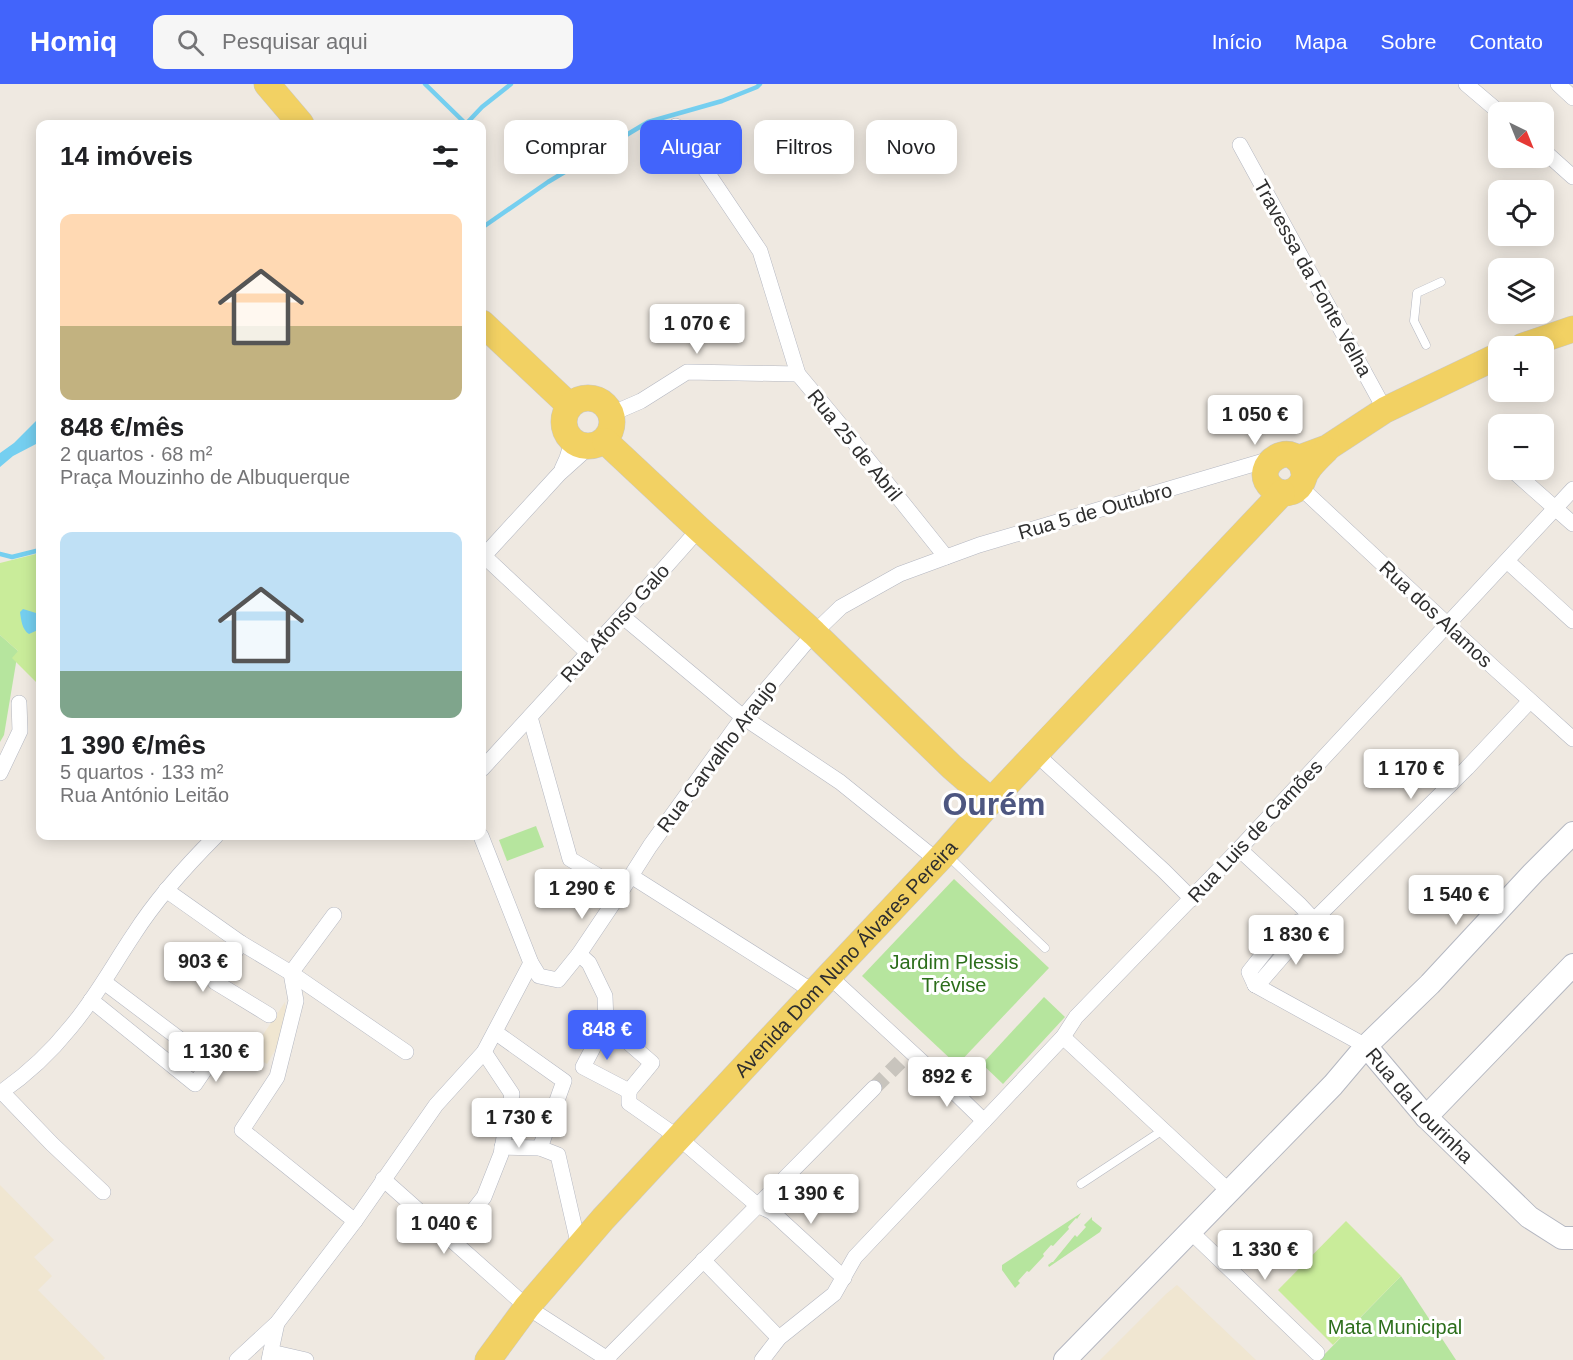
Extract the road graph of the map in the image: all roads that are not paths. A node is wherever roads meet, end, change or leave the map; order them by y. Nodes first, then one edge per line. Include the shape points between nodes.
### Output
1 (267, 84) edge
2 (1466, 84) edge
3 (1558, 84) edge
4 (1573, 98) edge
5 (1488, 103) edge
6 (298, 120) edge
7 (1240, 145) dead end
8 (1554, 160) edge
9 (708, 174) edge
10 (1573, 177) edge
11 (1441, 282) dead end
12 (486, 327) edge
13 (1573, 329) edge
14 (1552, 336) edge
15 (1573, 341) edge
16 (1554, 344) edge
17 (1426, 345) dead end
18 (1488, 361) edge
19 (798, 375) junction
20 (569, 405) junction
21 (1385, 410) junction
22 (611, 414) junction
23 (589, 443) junction
24 (1280, 475) junction
25 (1524, 480) edge
26 (1573, 489) edge
27 (1556, 508) junction
28 (1573, 524) edge
29 (699, 529) junction
30 (486, 554) edge
31 (946, 557) junction
32 (486, 560) edge
33 (1507, 561) junction
34 (622, 616) junction
35 (1573, 621) edge
36 (1448, 625) junction
37 (814, 633) junction
38 (588, 653) junction
39 (1530, 701) junction
40 (19, 703) dead end
41 (530, 717) junction
42 (743, 717) junction
43 (1573, 740) edge
44 (1036, 754) junction
45 (486, 765) edge
46 (0, 773) edge
47 (991, 801) junction
48 (1573, 833) edge
49 (212, 840) edge
50 (483, 840) edge
51 (1239, 849) junction
52 (941, 857) junction
53 (631, 876) junction
54 (166, 890) junction
55 (622, 890) junction
56 (1192, 899) junction
57 (334, 915) dead end
58 (1314, 920) junction
59 (241, 943) junction
60 (1045, 948) dead end
61 (579, 954) junction
62 (531, 963) junction
63 (1573, 965) edge
64 (291, 973) junction
65 (104, 982) junction
66 (821, 984) junction
67 (91, 1000) junction
68 (269, 1015) dead end
69 (606, 1023) junction
70 (495, 1032) junction
71 (1062, 1037) junction
72 (1366, 1046) junction
73 (406, 1052) dead end
74 (484, 1052) junction
75 (583, 1067) junction
76 (564, 1081) junction
77 (874, 1088) tunnel mouth
78 (629, 1091) junction
79 (1, 1092) edge
80 (1426, 1117) junction
81 (984, 1121) junction
82 (1163, 1130) junction
83 (679, 1138) junction
84 (502, 1147) junction
85 (540, 1148) junction
86 (383, 1179) junction
87 (1081, 1184) dead end
88 (103, 1192) dead end
89 (1230, 1192) junction
90 (757, 1205) junction
91 (355, 1221) junction
92 (1191, 1232) junction
93 (1573, 1238) edge
94 (451, 1239) junction
95 (579, 1247) junction
96 (703, 1260) junction
97 (844, 1278) junction
98 (527, 1307) junction
99 (277, 1323) junction
100 (779, 1338) junction
101 (1317, 1353) dead end
102 (1070, 1355) edge
103 (270, 1356) edge
104 (493, 1359) edge
105 (608, 1359) edge
106 (765, 1359) edge
107 (237, 1360) edge
108 (306, 1360) edge
109 (1054, 1360) edge

1 - 6 main road
2 - 5 street
3 - 4 street
7 - 21 street, Travessa da Fonte Velha
8 - 10 street
9 - 19 street via 760,251
11 - 17 lane via 1417,293 1414,321
12 - 20 main road
13 - 14 main road
15 - 16 main road
18 - 21 main road
19 - 22 street, Rua 25 de Abril via 687,372 641,401
19 - 31 street, Rua 25 de Abril
20 - 22 main road via 592,399 601,401
20 - 23 main road via 563,417 564,431
21 - 24 main road
22 - 23 main road via 612,428
23 - 29 main road
23 - 30 street via 567,458 559,474
24 - 31 street, Rua 5 de Outubro via 979,545
24 - 36 street, Rua dos Alamos
24 - 44 main road, Avenida Dom Nuno Álvares Pereira via 1264,513
25 - 27 street
26 - 27 street, Rua Luis de Camões
27 - 28 street
27 - 33 street, Rua Luis de Camões
29 - 34 street, Rua Afonso Galo
29 - 37 main road
31 - 37 street, Rua Carvalho Araujo via 900,574 840,607
32 - 38 street
33 - 35 street
33 - 36 street, Rua Luis de Camões
34 - 38 street, Rua Afonso Galo
34 - 42 street
36 - 39 street, Rua dos Alamos
36 - 51 street, Rua Luis de Camões
37 - 42 street, Rua Carvalho Araujo
37 - 47 main road
38 - 41 street, Rua Afonso Galo
39 - 43 street, Rua dos Alamos
39 - 58 street
40 - 46 street via 20,730
41 - 45 street, Rua Afonso Galo
41 - 55 street via 570,859
42 - 52 street
42 - 53 street, Rua Carvalho Araujo
44 - 47 main road, Avenida Dom Nuno Álvares Pereira
44 - 56 street
47 - 52 main road, Avenida Dom Nuno Álvares Pereira
48 - 72 street
49 - 54 street
50 - 62 street
51 - 56 street, Rua Luis de Camões
51 - 58 street
52 - 60 lane
52 - 66 main road, Avenida Dom Nuno Álvares Pereira
53 - 55 street, Rua Carvalho Araujo
53 - 66 street
54 - 59 street
54 - 65 street
55 - 61 street, Rua Carvalho Araujo
56 - 71 street, Rua Luis de Camões
57 - 64 street
58 - 72 street, Rua da Lourinha via 1255,985
59 - 64 street
59 - 68 street via 215,982
61 - 62 street, Rua Carvalho Araujo via 558,980 539,976
61 - 69 street via 589,963 605,996
62 - 70 street
63 - 80 street
64 - 73 street
64 - 91 street via 296,1000 276,1077 242,1130
65 - 67 street
65 - 67 street via 210,1062 195,1083
66 - 81 street
66 - 83 main road, Avenida Dom Nuno Álvares Pereira
67 - 79 street via 44,1057
69 - 75 street
69 - 78 street via 652,1063
70 - 74 street
70 - 76 street
71 - 81 street, Rua Luis de Camões
71 - 82 street
72 - 80 street, Rua da Lourinha
72 - 89 street via 1333,1086
74 - 84 street via 512,1094
74 - 86 street via 436,1105
75 - 76 street
75 - 78 street
76 - 85 street
77 - 90 street
78 - 83 street via 629,1103
79 - 88 street
80 - 93 street, Rua da Lourinha via 1529,1217 1562,1238
81 - 97 street, Rua Luis de Camões via 855,1257
82 - 87 lane
82 - 89 street
83 - 90 street
83 - 95 main road, Avenida Dom Nuno Álvares Pereira
84 - 85 street
84 - 94 street via 484,1197
85 - 95 street via 558,1155
86 - 91 street
86 - 94 street
89 - 92 street
90 - 96 street
90 - 97 street via 772,1212
91 - 99 street
92 - 101 street
92 - 102 street
94 - 98 street
95 - 98 main road, Avenida Dom Nuno Álvares Pereira
96 - 100 street
96 - 105 street
97 - 100 street, Rua Luis de Camões via 834,1294
98 - 104 main road, Avenida Dom Nuno Álvares Pereira
98 - 105 street
99 - 103 street
99 - 107 street
100 - 106 street, Rua Luis de Camões
102 - 109 street
103 - 108 street

